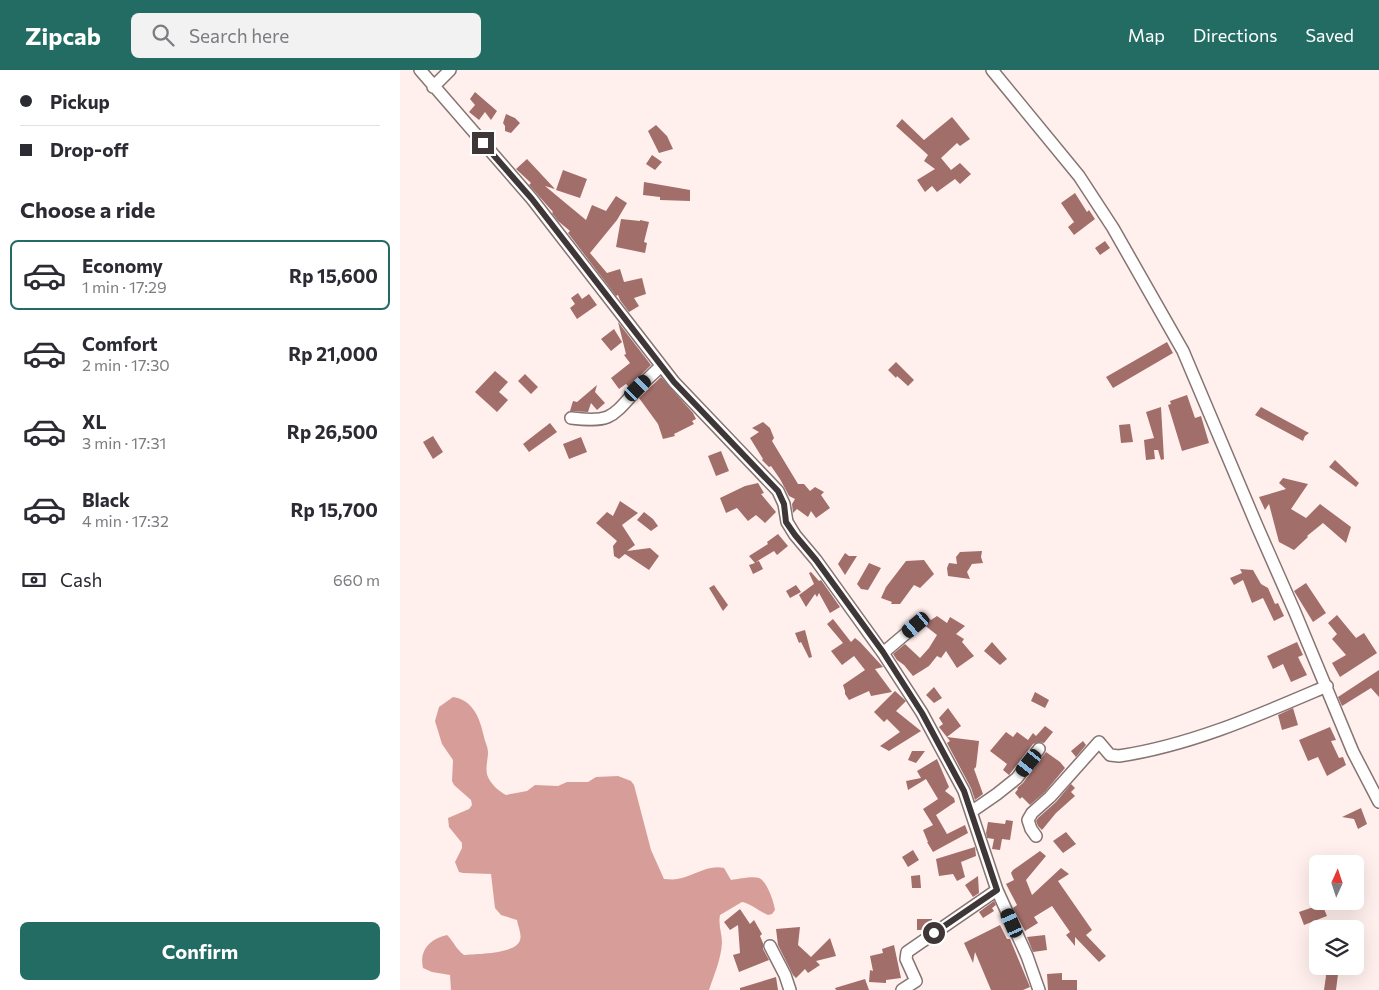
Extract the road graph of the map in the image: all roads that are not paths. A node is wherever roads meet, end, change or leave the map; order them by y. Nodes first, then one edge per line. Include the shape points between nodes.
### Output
1 (420, 70) edge
2 (450, 70) edge
3 (992, 70) edge
4 (433, 87) junction
5 (661, 366) junction
6 (571, 418) dead end
7 (916, 625) dead end
8 (883, 652) junction
9 (1326, 686) junction
10 (1039, 749) dead end
11 (1379, 802) edge
12 (971, 812) junction
13 (1036, 836) dead end
14 (997, 890) junction
15 (770, 946) dead end
16 (790, 990) edge
17 (902, 990) edge
18 (1039, 990) edge

1 - 4 street
2 - 4 street
3 - 9 street via 1079,176 1183,350
4 - 5 street via 532,199
5 - 6 street via 615,413 588,420
5 - 8 street via 778,491 784,504 786,522
7 - 8 street
8 - 12 street via 922,713 964,791
9 - 11 street via 1353,752
9 - 13 street via 1215,732 1177,744 1120,756 1110,755 1099,742 1032,813 1028,820
10 - 12 street via 1017,778
12 - 14 street
14 - 17 street via 907,952 906,959 916,981
14 - 18 street
15 - 16 street

